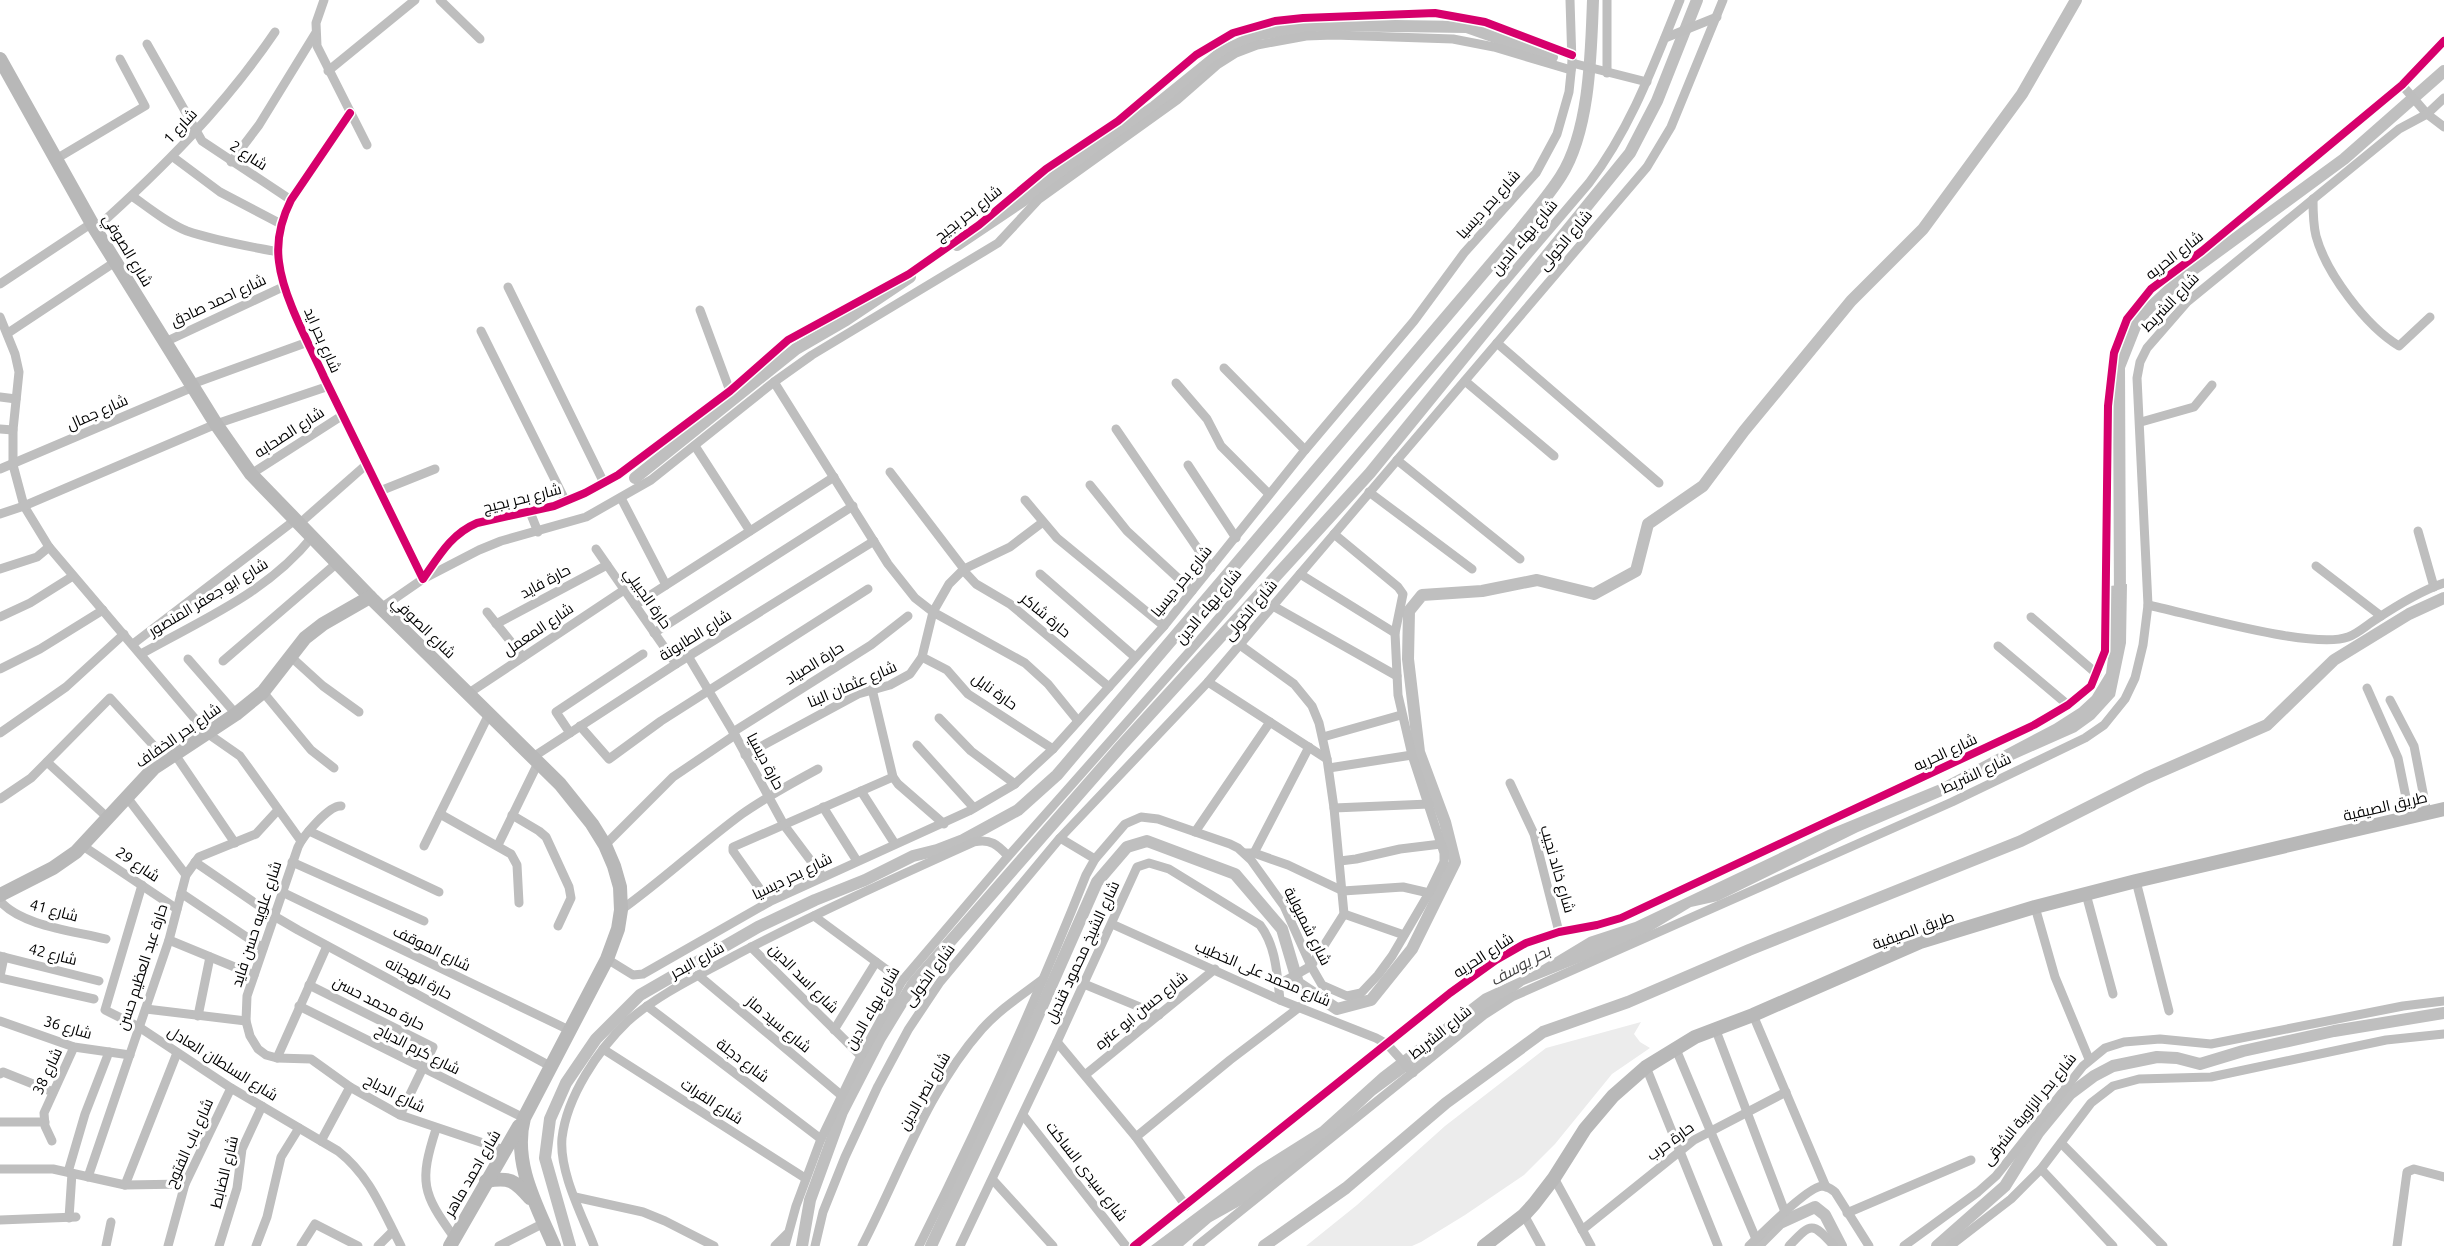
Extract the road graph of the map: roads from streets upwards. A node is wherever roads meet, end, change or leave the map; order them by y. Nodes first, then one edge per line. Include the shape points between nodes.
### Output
1 (324, 0) edge
2 (415, 0) edge
3 (440, 0) edge
4 (1570, 0) edge
5 (1607, 0) edge
6 (1680, 0) edge
7 (1723, 0) edge
8 (1717, 17) junction
9 (1275, 21) junction
10 (275, 32) dead end
11 (315, 34) junction
12 (1665, 38) junction
13 (480, 39) dead end
14 (2444, 41) edge
15 (1275, 42) junction
16 (147, 44) dead end
17 (0, 59) edge
18 (120, 59) dead end
19 (1572, 63) junction
20 (328, 71) junction
21 (1607, 73) junction
22 (1647, 82) junction
23 (2402, 85) junction
24 (2444, 98) edge
25 (2425, 111) junction
26 (350, 113) junction
27 (2444, 127) edge
28 (196, 132) junction
29 (368, 145) dead end
30 (173, 157) junction
31 (56, 159) junction
32 (231, 162) junction
33 (132, 196) junction
34 (2313, 199) junction
35 (291, 200) junction
36 (281, 224) junction
37 (94, 226) junction
38 (278, 252) junction
39 (115, 262) junction
40 (0, 284) edge
41 (285, 286) junction
42 (508, 287) dead end
43 (700, 310) dead end
44 (0, 317) edge
45 (2430, 317) dead end
46 (481, 331) dead end
47 (8, 333) junction
48 (165, 342) junction
49 (308, 342) junction
50 (1497, 343) junction
51 (1224, 368) dead end
52 (1465, 381) junction
53 (774, 382) junction
54 (1176, 382) dead end
55 (192, 386) junction
56 (329, 386) junction
57 (2212, 386) dead end
58 (730, 391) junction
59 (0, 397) edge
60 (16, 399) junction
61 (343, 415) junction
62 (2141, 422) junction
63 (216, 424) junction
64 (0, 429) edge
65 (1116, 429) dead end
66 (13, 430) junction
67 (695, 446) junction
68 (1305, 450) junction
69 (1554, 456) dead end
70 (1397, 460) junction
71 (367, 464) junction
72 (13, 465) junction
73 (1188, 465) dead end
74 (0, 469) edge
75 (435, 469) dead end
76 (890, 472) dead end
77 (251, 474) junction
78 (618, 476) junction
79 (834, 477) junction
80 (604, 483) junction
81 (1659, 483) dead end
82 (1090, 485) dead end
83 (380, 491) junction
84 (1369, 492) junction
85 (1269, 494) junction
86 (624, 496) junction
87 (1025, 500) dead end
88 (566, 502) junction
89 (24, 506) junction
90 (853, 506) junction
91 (530, 512) junction
92 (0, 514) edge
93 (297, 522) junction
94 (1043, 522) junction
95 (750, 531) junction
96 (2418, 531) dead end
97 (538, 532) junction
98 (1334, 534) junction
99 (312, 537) junction
100 (1236, 538) junction
101 (874, 541) junction
102 (49, 548) junction
103 (596, 549) dead end
104 (1520, 559) dead end
105 (338, 563) junction
106 (608, 565) junction
107 (2316, 566) dead end
108 (1211, 568) junction
109 (0, 569) edge
110 (1472, 569) dead end
111 (963, 570) junction
112 (1040, 574) dead end
113 (1300, 574) junction
114 (73, 576) junction
115 (423, 579) junction
116 (2444, 583) edge
117 (666, 585) junction
118 (2434, 587) junction
119 (868, 589) dead end
120 (624, 590) junction
121 (1192, 591) junction
122 (370, 597) junction
123 (635, 605) junction
124 (1273, 606) junction
125 (2148, 606) junction
126 (381, 608) junction
127 (103, 610) junction
128 (486, 612) dead end
129 (933, 612) junction
130 (908, 616) dead end
131 (2380, 616) junction
132 (0, 617) edge
133 (2031, 617) dead end
134 (496, 624) junction
135 (1164, 626) junction
136 (654, 633) junction
137 (1395, 633) junction
138 (124, 634) junction
139 (133, 644) junction
140 (1240, 645) junction
141 (1998, 646) dead end
142 (141, 654) junction
143 (643, 654) dead end
144 (290, 656) junction
145 (687, 656) junction
146 (523, 657) junction
147 (922, 657) junction
148 (1135, 657) junction
149 (188, 659) dead end
150 (223, 661) dead end
151 (676, 664) junction
152 (0, 669) edge
153 (2097, 674) junction
154 (1397, 676) junction
155 (1208, 682) junction
156 (1108, 687) junction
157 (2367, 688) dead end
158 (872, 689) junction
159 (708, 691) junction
160 (263, 692) junction
161 (469, 693) junction
162 (2390, 700) dead end
163 (2068, 705) junction
164 (359, 712) dead end
165 (236, 714) junction
166 (489, 714) junction
167 (1401, 715) junction
168 (939, 718) dead end
169 (1078, 721) junction
170 (1270, 722) junction
171 (580, 726) junction
172 (0, 733) edge
173 (207, 733) junction
174 (570, 733) junction
175 (734, 733) junction
176 (1323, 737) junction
177 (917, 745) dead end
178 (1309, 747) junction
179 (1053, 749) junction
180 (1412, 754) junction
181 (745, 755) junction
182 (170, 756) junction
183 (536, 760) junction
184 (46, 762) junction
185 (1328, 763) junction
186 (334, 768) dead end
187 (818, 769) dead end
188 (893, 777) junction
189 (1510, 783) dead end
190 (1016, 784) junction
191 (861, 790) junction
192 (126, 796) junction
193 (768, 797) junction
194 (0, 800) edge
195 (1429, 804) junction
196 (341, 806) dead end
197 (823, 807) junction
198 (974, 808) junction
199 (1334, 808) junction
200 (2444, 809) edge
201 (278, 810) junction
202 (2427, 813) junction
203 (440, 814) junction
204 (512, 815) junction
205 (2410, 817) junction
206 (108, 818) junction
207 (944, 824) junction
208 (783, 825) junction
209 (309, 831) junction
210 (1195, 832) junction
211 (1059, 838) junction
212 (301, 841) junction
213 (235, 843) junction
214 (895, 844) junction
215 (1441, 844) junction
216 (498, 845) junction
217 (83, 846) junction
218 (424, 846) dead end
219 (605, 846) junction
220 (1249, 853) junction
221 (1008, 856) junction
222 (1095, 859) junction
223 (857, 861) junction
224 (1340, 861) junction
225 (195, 862) junction
226 (292, 862) junction
227 (186, 875) junction
228 (823, 877) junction
229 (2136, 881) junction
230 (142, 885) junction
231 (1343, 891) junction
232 (282, 892) junction
233 (439, 892) dead end
234 (181, 893) junction
235 (1429, 893) junction
236 (2086, 894) junction
237 (0, 895) edge
238 (0, 901) edge
239 (769, 902) junction
240 (519, 903) dead end
241 (2035, 907) junction
242 (177, 909) junction
243 (621, 910) junction
244 (1344, 914) junction
245 (274, 916) junction
246 (814, 916) junction
247 (424, 921) dead end
248 (1112, 924) junction
249 (558, 926) dead end
250 (1560, 932) junction
251 (1404, 935) junction
252 (106, 939) dead end
253 (169, 940) junction
254 (327, 946) junction
255 (751, 947) junction
256 (263, 948) junction
257 (2, 956) edge
258 (210, 957) junction
259 (607, 959) junction
260 (876, 962) junction
261 (1311, 966) junction
262 (1215, 969) junction
263 (254, 975) junction
264 (698, 975) junction
265 (0, 977) edge
266 (1045, 977) junction
267 (99, 981) dead end
268 (902, 981) junction
269 (1084, 984) junction
270 (309, 985) junction
271 (1278, 985) junction
272 (2113, 994) dead end
273 (94, 999) dead end
274 (1280, 1000) junction
275 (2444, 1001) edge
276 (299, 1006) junction
277 (647, 1006) junction
278 (1301, 1006) junction
279 (146, 1009) junction
280 (2169, 1011) dead end
281 (1159, 1015) junction
282 (1753, 1015) junction
283 (198, 1016) junction
284 (246, 1021) junction
285 (0, 1022) edge
286 (139, 1027) junction
287 (1715, 1028) junction
288 (569, 1030) junction
289 (834, 1030) junction
290 (2444, 1034) edge
291 (1058, 1042) junction
292 (1387, 1044) junction
293 (74, 1047) junction
294 (1675, 1047) junction
295 (603, 1049) junction
296 (109, 1052) junction
297 (177, 1053) junction
298 (130, 1055) junction
299 (861, 1056) junction
300 (277, 1058) junction
301 (2090, 1059) junction
302 (550, 1066) junction
303 (1646, 1067) junction
304 (424, 1068) junction
305 (1412, 1071) junction
306 (0, 1074) edge
307 (1085, 1075) junction
308 (350, 1087) junction
309 (231, 1088) junction
310 (53, 1092) junction
311 (1786, 1092) junction
312 (841, 1095) junction
313 (262, 1106) junction
314 (1747, 1112) junction
315 (400, 1115) junction
316 (1023, 1115) junction
317 (524, 1118) junction
318 (0, 1122) edge
319 (45, 1122) junction
320 (299, 1128) junction
321 (436, 1129) junction
322 (1710, 1131) junction
323 (1136, 1137) junction
324 (821, 1139) junction
325 (52, 1141) dead end
326 (321, 1141) junction
327 (2061, 1143) junction
328 (504, 1150) junction
329 (1680, 1150) junction
330 (1971, 1160) dead end
331 (0, 1169) edge
332 (2041, 1169) junction
333 (70, 1172) junction
334 (88, 1177) junction
335 (2444, 1177) edge
336 (805, 1178) junction
337 (1554, 1179) junction
338 (993, 1180) junction
339 (486, 1181) junction
340 (185, 1184) junction
341 (125, 1185) junction
342 (1826, 1187) junction
343 (575, 1197) junction
344 (537, 1205) junction
345 (1186, 1206) junction
346 (1785, 1212) junction
347 (1847, 1213) junction
348 (1524, 1215) junction
349 (0, 1220) edge
350 (111, 1222) dead end
351 (544, 1223) junction
352 (1582, 1230) junction
353 (393, 1231) junction
354 (787, 1234) junction
355 (452, 1242) edge
356 (1752, 1243) edge
357 (106, 1246) edge
358 (168, 1246) edge
359 (219, 1246) edge
360 (256, 1246) edge
361 (301, 1246) edge
362 (358, 1246) edge
363 (378, 1246) edge
364 (402, 1246) edge
365 (499, 1246) edge
366 (554, 1246) edge
367 (594, 1246) edge
368 (714, 1246) edge
369 (775, 1246) edge
370 (785, 1246) edge
371 (815, 1246) edge
372 (862, 1246) edge
373 (919, 1246) edge
374 (960, 1246) edge
375 (1053, 1246) edge
376 (1126, 1246) edge
377 (1134, 1246) edge
378 (1197, 1246) edge
379 (1484, 1246) edge
380 (1541, 1246) edge
381 (1591, 1246) edge
382 (1718, 1246) edge
383 (1790, 1246) edge
384 (1834, 1246) edge
385 (1869, 1246) edge
386 (1904, 1246) edge
387 (1950, 1246) edge
388 (2113, 1246) edge
389 (2163, 1246) edge
390 (2397, 1246) edge

1 - 11 street
2 - 20 street
3 - 13 street
4 - 19 street, شارع بحر ديسيا
5 - 21 street
6 - 12 street, شارع بهاء الدين
7 - 8 street, شارع الخولى
8 - 12 street
8 - 50 street, شارع الخولى via 1656,154
9 - 15 street
9 - 19 street, شارع بحر بجيج via 1436,13 1461,16 1485,22
9 - 58 street, شارع بحر بجيج via 1233,33 1196,55 1147,99 1046,168 979,225 909,274 788,340
10 - 28 street, شارع 1
11 - 20 street via 316,46
11 - 32 street via 266,116
12 - 22 street, شارع بهاء الدين
14 - 23 street, شارع الحريه
15 - 19 street, شارع بحر بجيج via 1334,35 1453,39
15 - 53 street, شارع بحر بجيج via 1236,53 1217,65 1177,100 1039,199 998,243 848,332
16 - 28 street, شارع 2
17 - 31 street, شارع الصوفي
18 - 31 street via 146,106
19 - 21 street
19 - 68 street, شارع بحر ديسيا via 1560,124 1536,173 1464,253 1414,321
20 - 26 street
21 - 22 street
22 - 221 street, شارع بهاء الدين via 1616,144 1582,192 1205,634
23 - 25 street
23 - 153 street, شارع الحريه via 2151,289 2127,319 2114,353 2110,380 2105,651
24 - 25 street, شارع الشريط
25 - 27 street
25 - 34 street, شارع الشريط
26 - 29 street
26 - 35 street, شارع بحر ايد
28 - 30 street, شارع 1
28 - 32 street, شارع 2 via 210,148
30 - 33 street, شارع 1
30 - 36 street via 220,192
31 - 37 street, شارع الصوفي
32 - 35 street, شارع 2
33 - 37 street, شارع 1
33 - 38 street via 186,230
34 - 45 street via 2322,251 2363,314 2399,346
34 - 62 street, شارع الشريط via 2187,302 2152,341 2138,370
35 - 36 street, شارع بحر ايد
36 - 38 street, شارع بحر ايد
37 - 39 street, شارع الصوفي
37 - 40 street, شارع 1
38 - 41 street, شارع بحر ايد
39 - 47 street
39 - 48 street, شارع الصوفي
41 - 48 street, شارع احمد صادق
41 - 49 street, شارع بحر ايد
42 - 80 street
43 - 58 street
44 - 47 street
46 - 88 street
47 - 60 street via 19,372
48 - 55 street, شارع الصوفي
49 - 55 street, شارع جمال
49 - 56 street, شارع بحر ايد
50 - 52 street, شارع الخولى
50 - 81 street
51 - 68 street
52 - 69 street
52 - 70 street, شارع الخولى
53 - 67 street, شارع بحر بجيج
53 - 79 street
54 - 85 street via 1207,419 1221,446
55 - 63 street, شارع الصوفي
55 - 72 street, شارع جمال
56 - 61 street, شارع بحر ايد
56 - 63 street
57 - 62 street via 2194,407
58 - 78 street, شارع بحر بجيج
59 - 60 street
60 - 66 street
61 - 71 street, شارع بحر ايد
61 - 77 street, شارع الصحابه
62 - 125 street, شارع الشريط
63 - 77 street, شارع الصوفي
63 - 89 street
64 - 66 street
65 - 108 street
66 - 72 street
67 - 86 street, شارع بحر بجيج
67 - 95 street
68 - 85 street, شارع بحر ديسيا
70 - 84 street, شارع الخولى
70 - 104 street
71 - 83 street, شارع بحر ايد
71 - 93 street
72 - 74 street, شارع جمال
72 - 89 street
73 - 100 street
75 - 83 street
76 - 111 street, حارة شاكر
77 - 93 street, شارع الصوفي
78 - 80 street, شارع بحر بجيج
78 - 86 street
79 - 90 street
79 - 95 street
80 - 88 street, شارع بحر بجيج
82 - 121 street via 1127,531
83 - 115 street, شارع بحر ايد
84 - 98 street, شارع الخولى
84 - 110 street
85 - 100 street, شارع بحر ديسيا
86 - 97 street, شارع بحر بجيج via 586,517
86 - 117 street
87 - 94 street
88 - 91 street, شارع بحر بجيج
89 - 92 street
89 - 102 street
90 - 101 street
90 - 136 street
91 - 97 street
91 - 115 street, شارع بحر بجيج via 467,528 448,543
93 - 99 street, شارع الصوفي
93 - 139 street
94 - 111 street, شارع عثمان البنا via 1010,547
94 - 135 street via 1056,538
95 - 117 street
96 - 118 street
97 - 115 street, شارع بحر بجيج via 484,548
98 - 113 street, شارع الخولى
98 - 137 street, شارع شمبولية via 1401,590
99 - 105 street, شارع الصوفي
99 - 142 street, شارع ابو جعفر المنصور via 265,583
100 - 108 street, شارع بحر ديسيا
101 - 129 street via 915,598
101 - 145 street, شارع الطابونة
102 - 109 street
102 - 114 street
103 - 106 street, حارة الجبيلي
105 - 122 street, شارع الصوفي
105 - 150 street
106 - 120 street, حارة الجبيلي
106 - 134 street, حارة فايد
107 - 131 street
108 - 121 street, شارع بحر ديسيا
111 - 129 street, شارع عثمان البنا via 949,584
111 - 156 street, حارة شاكر via 976,584 1010,604
112 - 148 street
113 - 124 street, شارع الخولى
113 - 137 street
114 - 127 street
114 - 132 street
115 - 126 street, شارع بحر بجيج
116 - 118 street
117 - 123 street
118 - 131 street
119 - 159 street
120 - 123 street, حارة الجبيلي
120 - 146 street, شارع المعمل
121 - 135 street, شارع بحر ديسيا
122 - 126 street, شارع الصوفي
122 - 144 street, شارع بحر الخفاف via 314,630
123 - 136 street, حارة الجبيلي
124 - 140 street, شارع الخولى
124 - 154 street
125 - 131 street via 2314,639 2348,637
125 - 305 street, شارع الشريط via 2131,689 2112,717 2085,738 1952,802 1512,997
126 - 161 street, شارع الصوفي
127 - 138 street
127 - 152 street
128 - 134 street
129 - 147 street, شارع عثمان البنا
129 - 169 street via 1025,663
130 - 175 street, حارة الصياد
133 - 153 street
134 - 146 street
135 - 148 street, شارع بحر ديسيا
136 - 151 street, حارة الجبيلي
137 - 154 street, شارع شمبولية
138 - 139 street
138 - 172 street via 66,687
139 - 142 street
140 - 155 street, شارع الخولى
140 - 176 street via 1303,693
141 - 163 street
142 - 173 street
143 - 174 street via 556,712
144 - 160 street, شارع بحر الخفاف
144 - 164 street
145 - 151 street, شارع الطابونة
145 - 159 street, حارة ديسيا
146 - 161 street, شارع المعمل
147 - 158 street, شارع عثمان البنا via 901,681
147 - 179 street, حارة نايل via 947,670 968,694
148 - 156 street, شارع بحر ديسيا
149 - 165 street
151 - 171 street, شارع الطابونة
153 - 163 street, شارع الحريه via 2091,686
154 - 167 street, شارع شمبولية
155 - 170 street
155 - 211 street, شارع الخولى
156 - 169 street, شارع بحر ديسيا
157 - 205 street via 2397,753
158 - 181 street, شارع عثمان البنا via 817,714
158 - 188 street
159 - 171 street via 609,759
159 - 175 street, حارة ديسيا
160 - 165 street, شارع بحر الخفاف
160 - 186 street via 311,750
161 - 166 street, شارع الصوفي
162 - 202 street via 2414,746
163 - 250 street, شارع الحريه via 2017,733 1621,918
165 - 173 street, شارع بحر الخفاف
166 - 183 street, شارع الصوفي
166 - 203 street
167 - 176 street
167 - 180 street, شارع شمبولية
168 - 190 street via 971,751
169 - 179 street, شارع بحر ديسيا
170 - 178 street
170 - 210 street
171 - 174 street, شارع الطابونة
173 - 182 street, شارع بحر الخفاف
173 - 201 street via 240,756
174 - 183 street, شارع الطابونة
175 - 181 street, حارة ديسيا
175 - 219 street, حارة الصياد via 672,777
176 - 185 street
177 - 198 street
178 - 185 street
178 - 220 street
179 - 190 street, شارع بحر ديسيا
180 - 185 street
180 - 195 street, شارع شمبولية
181 - 193 street, حارة ديسيا
182 - 184 street via 110,698
182 - 192 street, شارع بحر الخفاف
182 - 213 street
183 - 204 street
183 - 219 street, شارع الصوفي via 577,803
184 - 194 street
184 - 206 street
185 - 199 street
187 - 193 street
188 - 191 street
188 - 207 street
189 - 250 street, شارع خالد نجيب via 1534,834
190 - 198 street, شارع بحر ديسيا
191 - 197 street
191 - 214 street
192 - 206 street, شارع بحر الخفاف
192 - 227 street
193 - 208 street, حارة ديسيا
193 - 243 street
195 - 199 street
195 - 215 street, شارع شمبولية
196 - 209 street, شارع علويه حسن فايد via 333,807
197 - 208 street
197 - 223 street
198 - 207 street, شارع بحر ديسيا
199 - 224 street
200 - 202 street, طريق الصيفية
201 - 212 street
201 - 213 street, حارة عبد العظيم حسن via 260,831
202 - 205 street, طريق الصيفية
203 - 216 street
203 - 218 street
204 - 216 street
204 - 249 street via 546,837 569,887 571,898
205 - 229 street, طريق الصيفية
206 - 217 street, شارع بحر الخفاف
207 - 214 street, شارع بحر ديسيا
208 - 228 street, حارة ديسيا
208 - 239 street via 732,849
209 - 212 street, شارع علويه حسن فايد
209 - 233 street
210 - 220 street, شارع شمبولية
210 - 222 street, شارع شمبولية via 1141,817 1125,824
211 - 222 street
211 - 371 street, شارع الخولى via 940,982 908,1030 845,1157 823,1212
212 - 226 street, شارع علويه حسن فايد
213 - 225 street, حارة عبد العظيم حسن
214 - 223 street, شارع بحر ديسيا
215 - 224 street
215 - 235 street, شارع شمبولية via 1444,862
216 - 240 street via 515,859
217 - 230 street, شارع 29
217 - 237 street, شارع بحر الخفاف via 53,868
219 - 243 street, شارع الصوفي via 620,887
220 - 231 street via 1288,865
220 - 261 street, شارع شمبولية via 1284,906
221 - 246 street, شارع البحر via 994,842 974,842
221 - 268 street, شارع بهاء الدين
222 - 266 street, شارع شمبولية
223 - 228 street, شارع بحر ديسيا
224 - 231 street
225 - 227 street, حارة عبد العظيم حسن
225 - 245 street, حارة الهجانه
226 - 232 street, شارع علويه حسن فايد
226 - 247 street
227 - 234 street, حارة عبد العظيم حسن
228 - 239 street, شارع بحر ديسيا
229 - 236 street, طريق الصيفية
229 - 280 street
230 - 242 street, شارع 29
230 - 286 street, شارع السلطان العادل via 104,1008
231 - 235 street via 1403,887
231 - 244 street
232 - 245 street, شارع علويه حسن فايد
232 - 288 street, شارع الموقف
234 - 242 street, حارة عبد العظيم حسن
234 - 256 street
235 - 251 street, شارع شمبولية
236 - 241 street, طريق الصيفية
236 - 272 street
238 - 252 street, شارع 41 via 22,918
239 - 259 street, شارع بحر ديسيا via 643,974 633,975
241 - 282 street, طريق الصيفية via 1920,942
241 - 301 street via 2055,976
242 - 253 street, حارة عبد العظيم حسن
243 - 259 street, شارع الصوفي
244 - 251 street
244 - 261 street
245 - 254 street, حارة الهجانه
245 - 256 street, شارع علويه حسن فايد
246 - 255 street, شارع البحر
246 - 260 street
248 - 262 street, شارع محمد على الخطيب
248 - 269 street, شارع الشيخ محمود قنديل
248 - 271 street, شارع الشيخ محمود قنديل via 1137,867 1149,863 1169,869 1260,926 1268,936
250 - 292 street, شارع الحريه via 1526,943 1496,960
251 - 261 street, شارع شمبولية via 1378,975 1357,995 1322,985
253 - 258 street
253 - 279 street, حارة عبد العظيم حسن
254 - 270 street
254 - 302 street, حارة الهجانه
255 - 264 street, شارع البحر
255 - 289 street, شارع اسد الدين
256 - 263 street, شارع علويه حسن فايد
257 - 265 street
257 - 267 street, شارع 42
258 - 263 street
258 - 283 street
259 - 288 street, شارع الصوفي
260 - 268 street
260 - 289 street
261 - 271 street
262 - 274 street, شارع محمد على الخطيب
262 - 281 street, شارع حسن ابو عتره
263 - 284 street, شارع علويه حسن فايد via 247,996
264 - 277 street, شارع البحر
264 - 312 street, شارع سيد ماز
265 - 273 street
266 - 372 street, شارع نصر الدين via 997,1014 961,1055 917,1131
266 - 373 street, شارع شمبولية
268 - 299 street, شارع بهاء الدين
269 - 281 street
269 - 291 street, شارع الشيخ محمود قنديل
270 - 276 street
270 - 304 street, حارة محمد حسن via 433,1047
271 - 274 street, شارع الشيخ محمود قنديل
274 - 278 street, شارع محمد على الخطيب
275 - 301 street, شارع بحر الزاوية الشرقى via 2211,1044 2124,1042 2105,1048
276 - 300 street
276 - 304 street, شارع كرم الدباح
277 - 295 street, شارع البحر
277 - 324 street, شارع دجلة
278 - 292 street, شارع محمد على الخطيب
278 - 323 street
279 - 283 street
279 - 286 street, حارة عبد العظيم حسن
281 - 307 street, شارع حسن ابو عتره
282 - 287 street, طريق الصيفية
282 - 311 street
283 - 284 street
284 - 300 street, شارع علويه حسن فايد via 258,1049
285 - 293 street, شارع 36
286 - 297 street, شارع السلطان العادل
286 - 298 street, حارة عبد العظيم حسن
287 - 294 street, طريق الصيفية
287 - 314 street
288 - 302 street, شارع الصوفي
289 - 299 street, شارع اسد الدين
290 - 327 street via 2386,1040 2211,1077 2121,1083 2097,1097
291 - 307 street
291 - 316 street, شارع الشيخ محمود قنديل
292 - 305 street, شارع محمد على الخطيب
292 - 345 street, شارع الحريه
293 - 296 street, شارع 36
293 - 310 street, شارع 38
294 - 303 street, طريق الصيفية
294 - 322 street
295 - 336 street, شارع الفرات
295 - 343 street, شارع البحر via 564,1125 563,1156
296 - 298 street, شارع 36
296 - 333 street via 85,1114
297 - 309 street, شارع السلطان العادل
297 - 341 street
298 - 334 street, حارة عبد العظيم حسن
299 - 312 street, شارع بهاء الدين
300 - 308 street, شارع الدباح via 311,1059
301 - 386 street, شارع بحر الزاوية الشرقى via 1996,1176
302 - 317 street, شارع الصوفي
303 - 329 street
303 - 337 street, طريق الصيفية via 1599,1112
304 - 315 street
304 - 317 street, شارع كرم الدباح
305 - 378 street, شارع الشريط
306 - 310 street
307 - 323 street
308 - 315 street, شارع الدباح
308 - 326 street
309 - 313 street, شارع السلطان العادل
309 - 340 street, شارع باب الفتوح
310 - 319 street, شارع 38
311 - 314 street, حارة حرب
311 - 342 street
312 - 324 street, شارع بهاء الدين
313 - 320 street, شارع السلطان العادل
313 - 359 street, شارع الضابط via 242,1149 237,1188
314 - 322 street, حارة حرب
314 - 346 street
315 - 321 street, شارع الدباح
316 - 338 street, شارع الشيخ محمود قنديل
316 - 376 street, شارع سيدى الساكت
317 - 328 street, شارع احمد ماهر
317 - 344 street, شارع الصوفي via 521,1157
318 - 319 street
319 - 325 street
320 - 326 street, شارع السلطان العادل
320 - 360 street via 281,1157
321 - 328 street, شارع الدباح
321 - 355 street via 425,1166 426,1187
322 - 329 street, حارة حرب
322 - 356 street
323 - 345 street
324 - 336 street, شارع بهاء الدين
326 - 353 street, شارع السلطان العادل via 363,1174
327 - 332 street
327 - 389 street
328 - 339 street, شارع احمد ماهر
329 - 352 street, حارة حرب
329 - 382 street
330 - 347 street
331 - 333 street
332 - 387 street via 2011,1199
332 - 388 street
333 - 334 street
333 - 349 street via 72,1217
334 - 341 street
335 - 390 street via 2414,1169 2407,1172
336 - 354 street, شارع بهاء الدين
337 - 348 street, طريق الصيفية
337 - 352 street
338 - 374 street, شارع الشيخ محمود قنديل
338 - 375 street
339 - 344 street via 513,1181
339 - 355 street, شارع احمد ماهر
340 - 341 street
340 - 358 street, شارع باب الفتوح
342 - 346 street via 1815,1189
342 - 347 street via 1835,1192
343 - 367 street, شارع البحر
343 - 368 street via 643,1212
344 - 351 street, شارع الصوفي
345 - 377 street, شارع الحريه
346 - 356 street
347 - 385 street
348 - 379 street, طريق الصيفية
348 - 380 street
350 - 357 street
351 - 365 street
351 - 366 street, شارع الصوفي
352 - 381 street
353 - 363 street
353 - 364 street, شارع السلطان العادل
354 - 369 street
354 - 370 street, شارع بهاء الدين
361 - 362 street via 315,1224
383 - 384 street via 1812,1227 1819,1229

